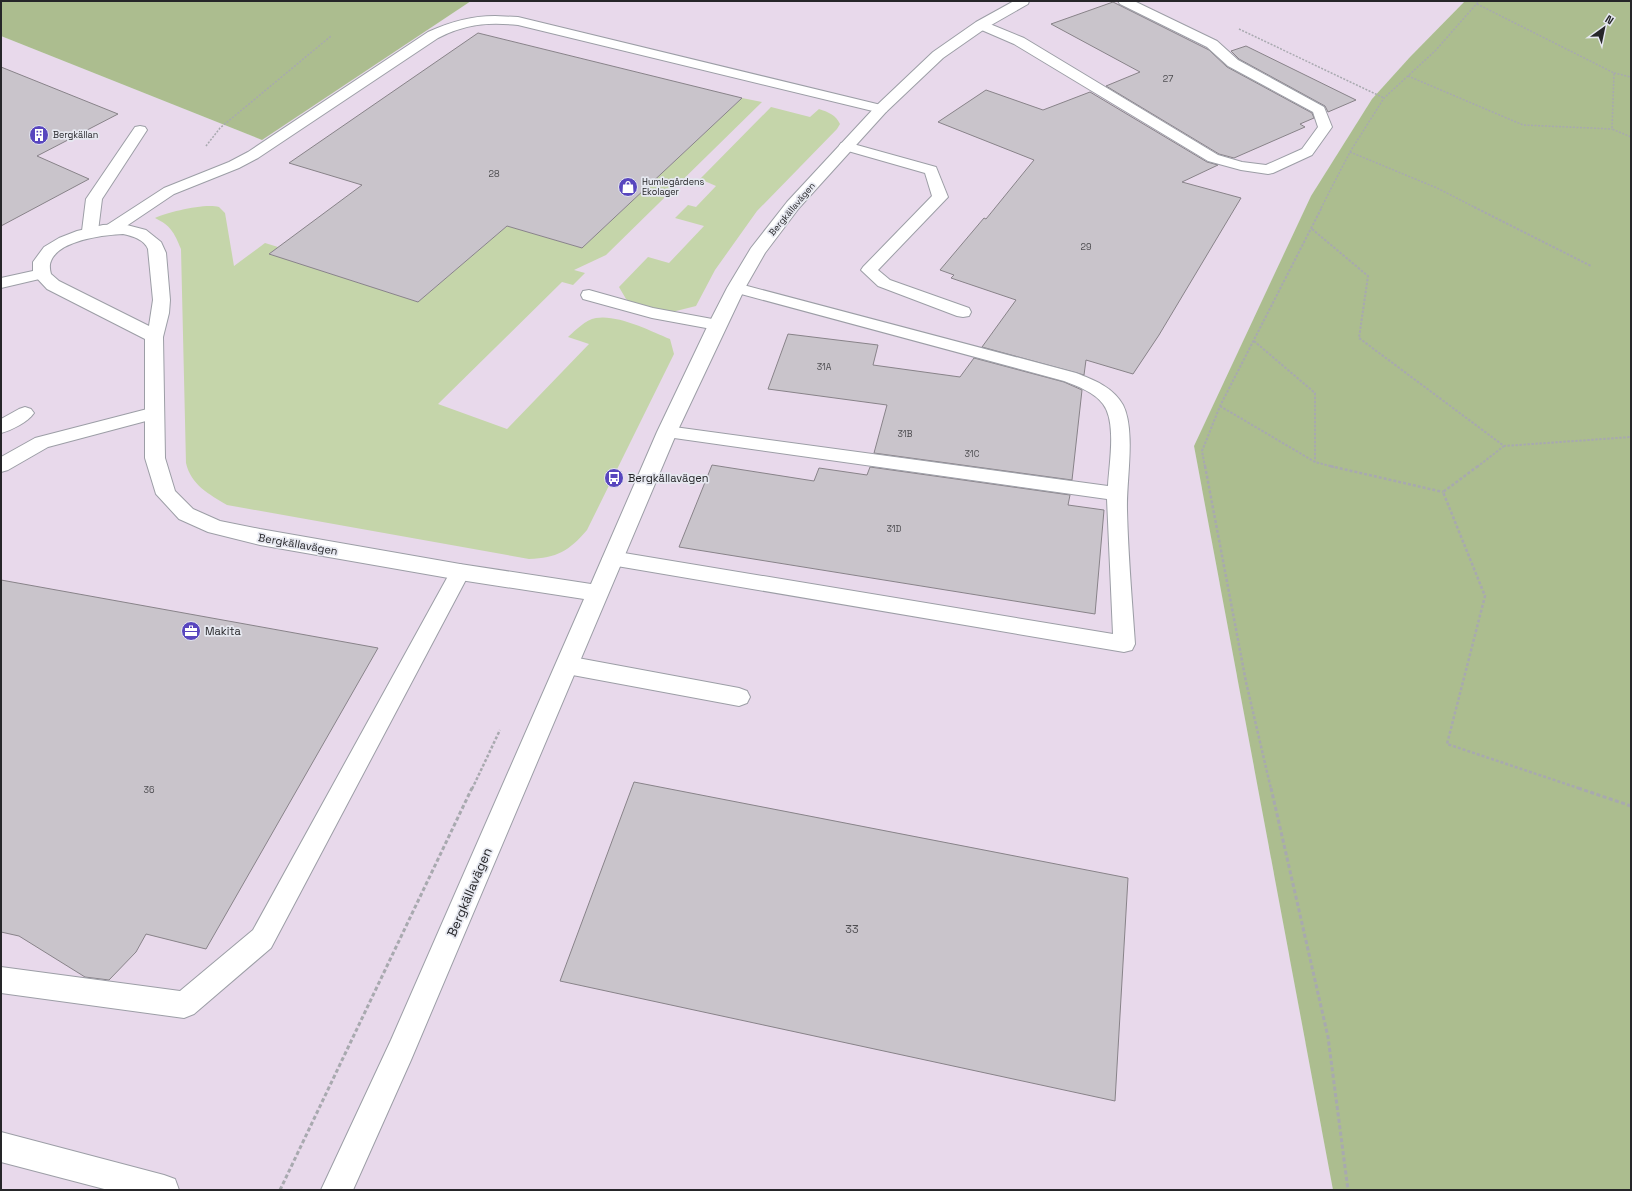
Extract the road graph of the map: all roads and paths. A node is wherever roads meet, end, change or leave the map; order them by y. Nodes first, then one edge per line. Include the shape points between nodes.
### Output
1 (1023, 1) edge
2 (1124, 1) edge
3 (1478, 2) edge
4 (981, 25) junction
5 (1237, 28) dead end
6 (331, 36) dead end
7 (1614, 73) junction
8 (1408, 76) junction
9 (1631, 77) edge
10 (1384, 98) junction
11 (881, 110) junction
12 (1612, 129) junction
13 (140, 130) dead end
14 (1631, 137) edge
15 (846, 146) junction
16 (1350, 152) junction
17 (169, 191) junction
18 (113, 228) junction
19 (1312, 229) junction
20 (90, 231) junction
21 (1591, 266) dead end
22 (42, 274) junction
23 (1, 283) edge
24 (736, 288) junction
25 (589, 295) dead end
26 (963, 312) dead end
27 (717, 325) junction
28 (154, 338) junction
29 (1254, 341) junction
30 (1220, 406) junction
31 (25, 413) dead end
32 (155, 413) junction
33 (1, 427) edge
34 (667, 432) junction
35 (1631, 437) edge
36 (1504, 446) junction
37 (1315, 462) junction
38 (1, 465) edge
39 (1443, 492) junction
40 (1117, 494) junction
41 (612, 559) junction
42 (460, 572) junction
43 (597, 593) junction
44 (567, 665) junction
45 (739, 697) dead end
46 (502, 724) dead end
47 (1631, 806) edge
48 (1, 980) edge
49 (1, 1148) edge
50 (164, 1190) edge
51 (280, 1190) edge
52 (337, 1190) edge
53 (1348, 1190) edge

1 - 4 street, Bergkällavägen
2 - 4 lane via 1212,44 1233,63 1318,110 1325,127 1307,152 1268,170 1213,158 1019,41
3 - 7 path
3 - 8 path
4 - 11 street, Bergkällavägen via 938,55
5 - 10 path
6 - 17 path via 220,128
7 - 9 path
7 - 12 path
8 - 10 path
8 - 12 path via 1523,125
10 - 16 path
11 - 15 street, Bergkällavägen
11 - 17 lane via 518,21 471,20 450,26 433,35 247,158
12 - 14 path
13 - 20 lane via 94,199
15 - 24 street, Bergkällavägen via 775,227
15 - 26 lane via 931,170 940,197 869,270 884,283
16 - 19 path
16 - 21 path via 1437,188
17 - 18 lane
18 - 20 street, Bergkällavägen
18 - 28 street, Bergkällavägen via 145,235 154,243 163,303
19 - 29 path
19 - 36 path via 1368,276 1359,338
20 - 22 street, Bergkällavägen via 70,238 56,247 46,256 41,266
22 - 23 lane
22 - 28 street via 53,284
24 - 27 street, Bergkällavägen
24 - 40 lane via 1086,383 1104,393 1113,404 1119,419
25 - 27 lane via 678,320
27 - 34 street, Bergkällavägen
28 - 32 street, Bergkällavägen
29 - 30 path
29 - 37 path via 1315,393
30 - 37 path
30 - 53 path via 1202,451 1246,682 1328,1037
31 - 33 lane
32 - 38 lane via 42,442
32 - 42 street, Bergkällavägen via 157,465 166,494 186,514 215,527 260,538
34 - 40 lane
34 - 41 street, Bergkällavägen
35 - 36 path
36 - 39 path
37 - 39 path
39 - 47 path via 1485,596 1447,744
40 - 41 lane via 1124,644
41 - 43 street, Bergkällavägen
42 - 43 street, Bergkällavägen
42 - 48 lane via 262,939 184,1005
43 - 44 street, Bergkällavägen
44 - 45 lane
44 - 52 street, Bergkällavägen via 404,1043
46 - 51 path
49 - 50 lane

